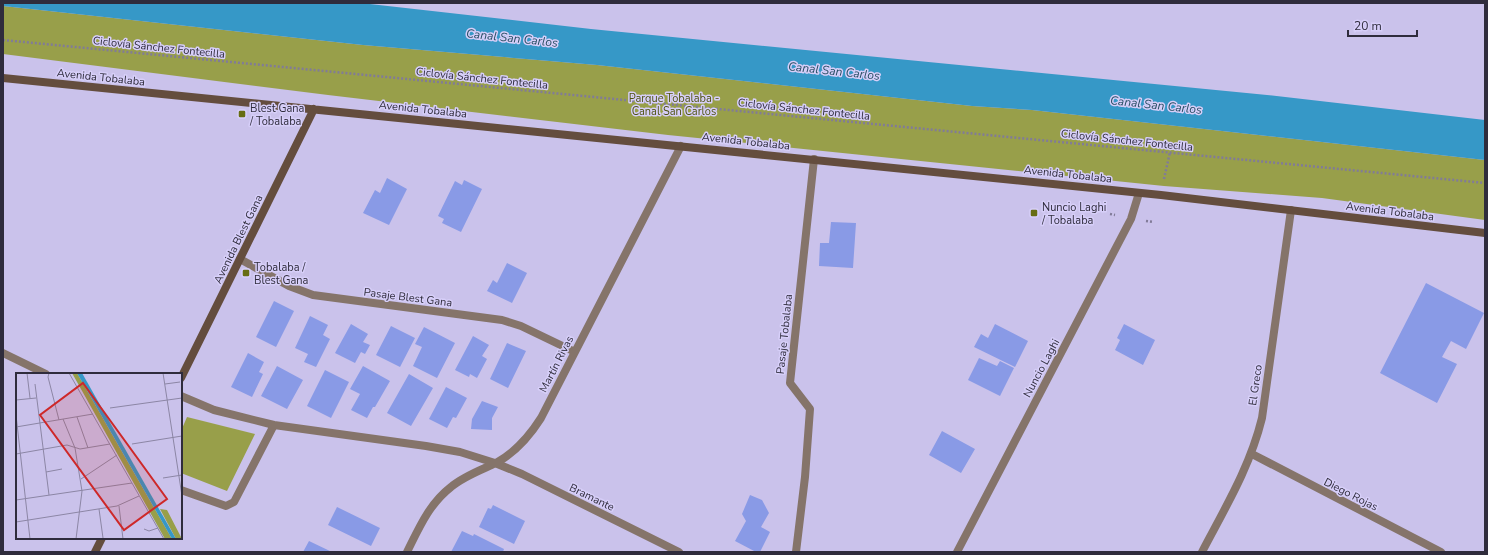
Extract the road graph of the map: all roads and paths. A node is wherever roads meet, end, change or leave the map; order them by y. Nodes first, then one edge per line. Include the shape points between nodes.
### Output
1 (3, 40) edge
2 (3, 78) edge
3 (314, 109) junction
4 (680, 146) junction
5 (1170, 152) junction
6 (814, 159) junction
7 (1485, 182) edge
8 (1139, 193) junction
9 (1161, 195) junction
10 (1291, 210) junction
11 (1485, 234) edge
12 (240, 259) junction
13 (575, 352) junction
14 (3, 353) edge
15 (44, 373) edge
16 (182, 376) edge
17 (182, 396) edge
18 (274, 425) junction
19 (1252, 454) junction
20 (495, 463) junction
21 (182, 490) edge
22 (102, 539) edge
23 (95, 552) edge
24 (407, 552) edge
25 (679, 552) edge
26 (796, 552) edge
27 (957, 552) edge
28 (1202, 552) edge
29 (1441, 552) edge

1 - 5 path, Ciclovía Sánchez Fontecilla
2 - 3 main road, Avenida Tobalaba
3 - 4 main road, Avenida Tobalaba
3 - 12 main road, Avenida Blest Gana
4 - 6 main road, Avenida Tobalaba
4 - 13 street, Martín Rivas
5 - 7 path, Ciclovía Sánchez Fontecilla
5 - 9 path
6 - 8 main road, Avenida Tobalaba
6 - 26 street, Pasaje Tobalaba via 790,383 810,409
8 - 9 main road, Avenida Tobalaba
8 - 27 street, Nuncio Laghi via 1131,219
9 - 10 main road, Avenida Tobalaba
10 - 11 main road, Avenida Tobalaba
10 - 19 street, El Greco via 1262,418
12 - 13 street, Pasaje Blest Gana via 289,286 312,295 502,320 521,326
12 - 16 main road, Avenida Blest Gana
13 - 20 street, Martín Rivas via 532,433 520,447
14 - 15 street
17 - 18 street via 214,410
18 - 20 street via 426,446 460,452
18 - 21 street via 234,502 226,506
19 - 28 street, El Greco
19 - 29 street, Diego Rojas
20 - 24 street, Martín Rivas via 451,486 440,497 422,522
20 - 25 street, Bramante
22 - 23 main road

